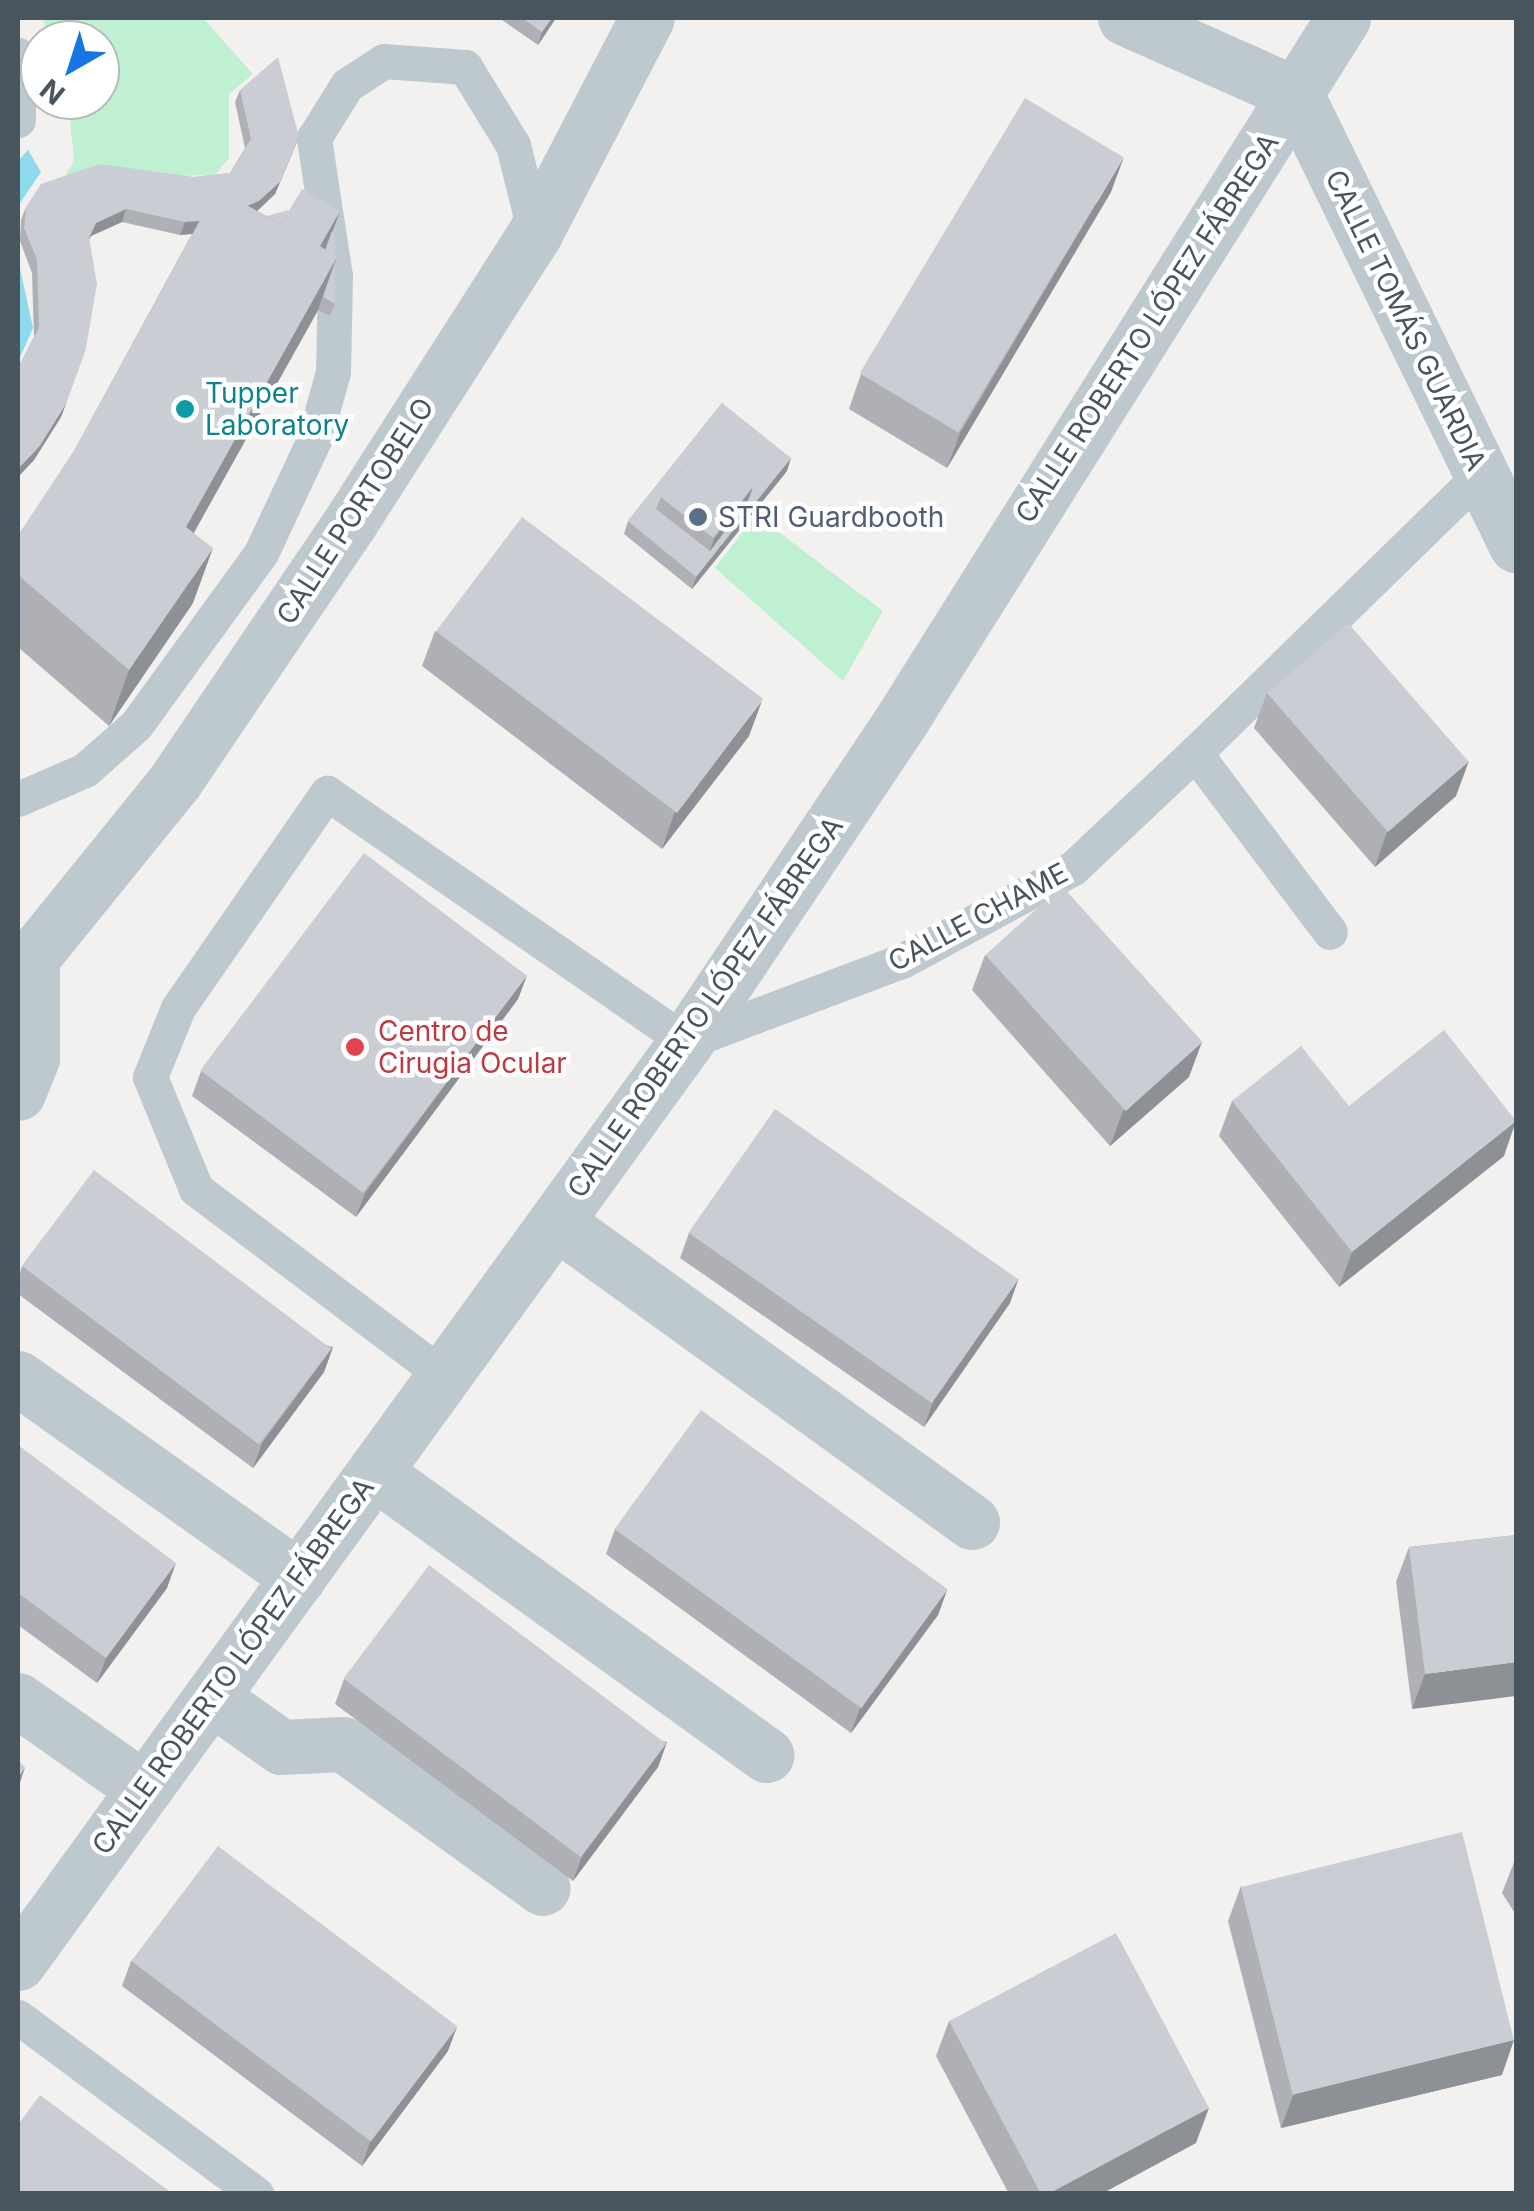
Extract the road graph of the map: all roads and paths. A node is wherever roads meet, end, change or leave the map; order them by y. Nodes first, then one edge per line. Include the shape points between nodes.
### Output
1 (647, 18) edge
2 (1125, 18) edge
3 (1342, 18) edge
4 (18, 55) edge
5 (1296, 94) junction
6 (18, 120) edge
7 (534, 232) junction
8 (1480, 476) junction
9 (1516, 546) edge
10 (1195, 753) junction
11 (18, 800) edge
12 (1330, 932) dead end
13 (25, 967) edge
14 (686, 1042) junction
15 (18, 1093) edge
16 (556, 1222) junction
17 (444, 1376) junction
18 (18, 1378) edge
19 (374, 1472) junction
20 (972, 1522) dead end
21 (298, 1577) junction
22 (211, 1698) junction
23 (18, 1700) edge
24 (767, 1755) dead end
25 (144, 1790) junction
26 (543, 1888) dead end
27 (18, 1963) edge
28 (18, 2016) edge
29 (256, 2194) edge

1 - 7 street, CALLE PORTOBELO
2 - 5 street
3 - 5 street, CALLE ROBERTO LÓPEZ FÁBREGA
4 - 6 lane
5 - 8 street, CALLE TOMÁS GUARDIA
5 - 14 street, CALLE ROBERTO LÓPEZ FÁBREGA via 899,724
7 - 11 lane via 514,145 465,67 384,61 347,84 314,138 335,276 332,372 314,440 260,553 136,725 85,770
7 - 13 street, CALLE PORTOBELO via 352,521 175,781
8 - 9 street, CALLE TOMÁS GUARDIA
8 - 10 lane, CALLE CHAME
10 - 12 lane
10 - 14 lane, CALLE CHAME via 1073,868 902,960
13 - 15 street via 32,1058
14 - 16 street, CALLE ROBERTO LÓPEZ FÁBREGA
14 - 17 lane via 327,794 178,1008 150,1077 196,1188
16 - 17 street, CALLE ROBERTO LÓPEZ FÁBREGA
16 - 20 street
17 - 19 street, CALLE ROBERTO LÓPEZ FÁBREGA
18 - 21 street
19 - 21 street, CALLE ROBERTO LÓPEZ FÁBREGA
19 - 24 street
21 - 22 street, CALLE ROBERTO LÓPEZ FÁBREGA
22 - 25 street, CALLE ROBERTO LÓPEZ FÁBREGA
22 - 26 street via 280,1747 343,1744
23 - 25 street
25 - 27 street, CALLE ROBERTO LÓPEZ FÁBREGA
28 - 29 lane

